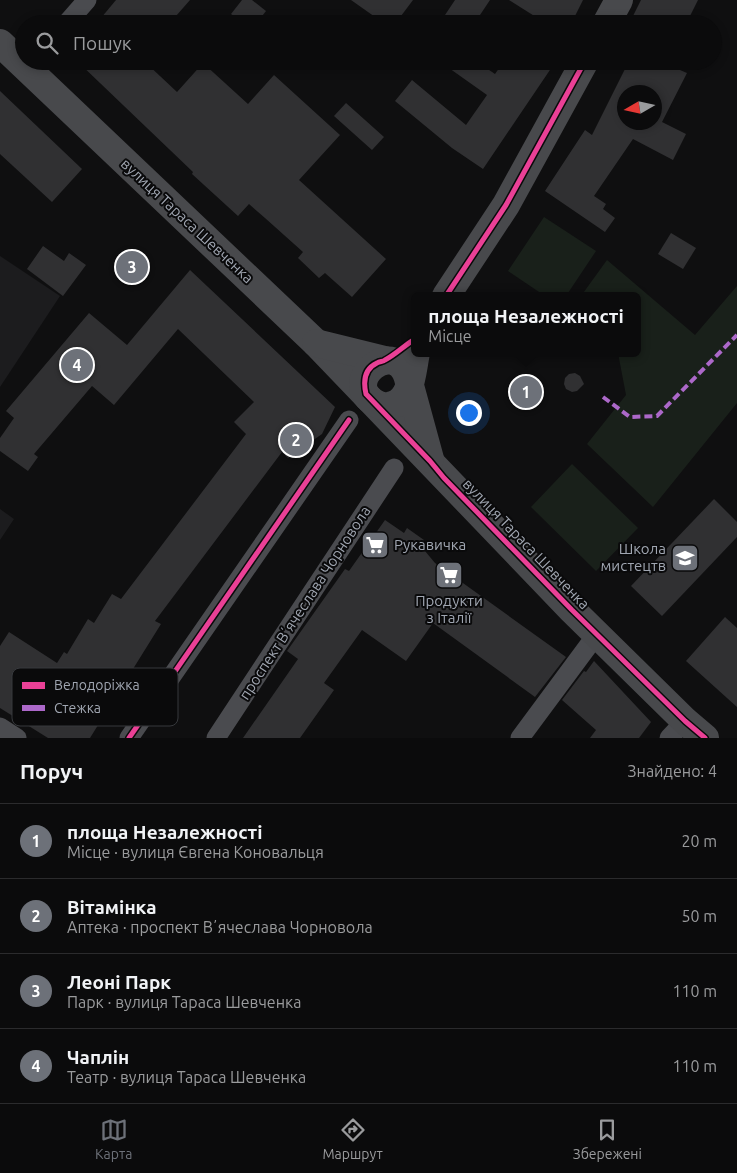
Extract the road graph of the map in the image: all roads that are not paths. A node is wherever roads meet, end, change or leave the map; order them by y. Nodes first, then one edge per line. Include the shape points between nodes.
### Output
1 (86, 0) edge
2 (618, 0) edge
3 (74, 15) edge
4 (610, 15) edge
5 (0, 43) edge
6 (15, 54) edge
7 (35, 70) edge
8 (580, 70) edge
9 (449, 292) edge
10 (411, 342) edge
11 (316, 343) junction
12 (415, 357) edge
13 (385, 360) junction
14 (410, 382) junction
15 (371, 401) junction
16 (349, 420) dead end
17 (430, 461) junction
18 (394, 468) dead end
19 (597, 634) junction
20 (177, 668) edge
21 (137, 726) edge
22 (0, 727) edge
23 (686, 732) edge
24 (18, 738) edge
25 (129, 738) edge
26 (216, 738) edge
27 (520, 738) edge

1 - 3 street
2 - 4 main road
5 - 6 main road, вулиця Тараса Шевченка
7 - 11 main road, вулиця Тараса Шевченка
8 - 9 main road via 506,205
10 - 13 main road
11 - 13 main road
11 - 15 main road, вулиця Тараса Шевченка
12 - 14 main road
13 - 14 main road via 402,366
13 - 15 main road, вулиця Тараса Шевченка via 369,368 365,376 366,394
14 - 15 main road via 404,399 397,404 379,405
14 - 17 main road
15 - 17 main road, вулиця Тараса Шевченка
16 - 20 street
17 - 19 main road, вулиця Тараса Шевченка
18 - 26 street, проспект Вʼячеслава Чорновола
19 - 23 main road, вулиця Тараса Шевченка
19 - 27 street
21 - 25 street
22 - 24 street

